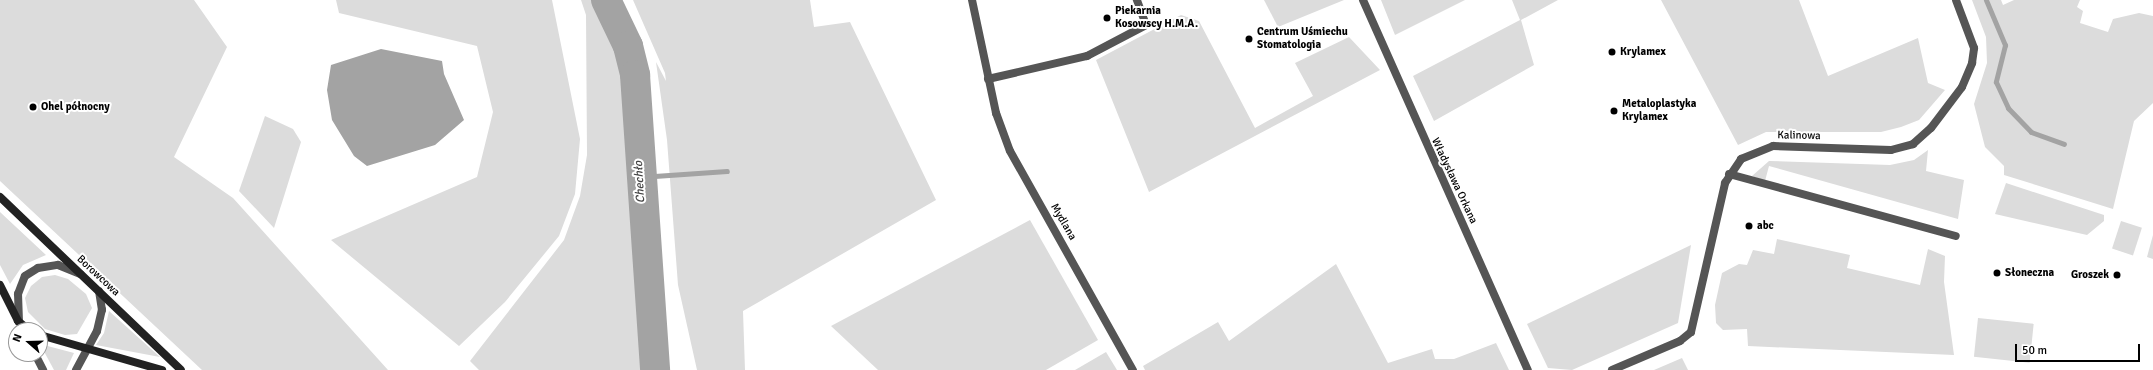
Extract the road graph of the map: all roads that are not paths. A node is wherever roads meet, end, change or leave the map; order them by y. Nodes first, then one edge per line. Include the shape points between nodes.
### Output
1 (972, 0) edge
2 (1137, 0) edge
3 (1363, 0) edge
4 (1956, 0) edge
5 (988, 79) junction
6 (1729, 174) junction
7 (0, 197) edge
8 (1956, 236) dead end
9 (80, 274) junction
10 (0, 285) edge
11 (98, 291) junction
12 (18, 321) joint
13 (48, 337) edge
14 (86, 348) junction
15 (76, 370) edge
16 (162, 370) edge
17 (181, 370) edge
18 (1133, 370) edge
19 (1528, 370) edge
20 (1612, 370) edge

1 - 5 street, Mydlana
2 - 5 street via 1146,25 1087,56
3 - 19 street, Władysława Orkana
4 - 6 street, Kalinowa via 1974,48 1972,63 1962,87 1931,128 1912,144 1891,150 1773,146 1741,159
5 - 18 street, Mydlana via 1010,151
6 - 8 street
6 - 20 street, Kalinowa via 1691,332 1680,342
7 - 9 street, Borowcowa
9 - 11 street, Borowcowa
9 - 12 street via 58,265 38,268 25,276 18,294
10 - 12 street
11 - 14 street via 102,310
11 - 17 street, Borowcowa
13 - 14 street
14 - 15 street
14 - 16 street

